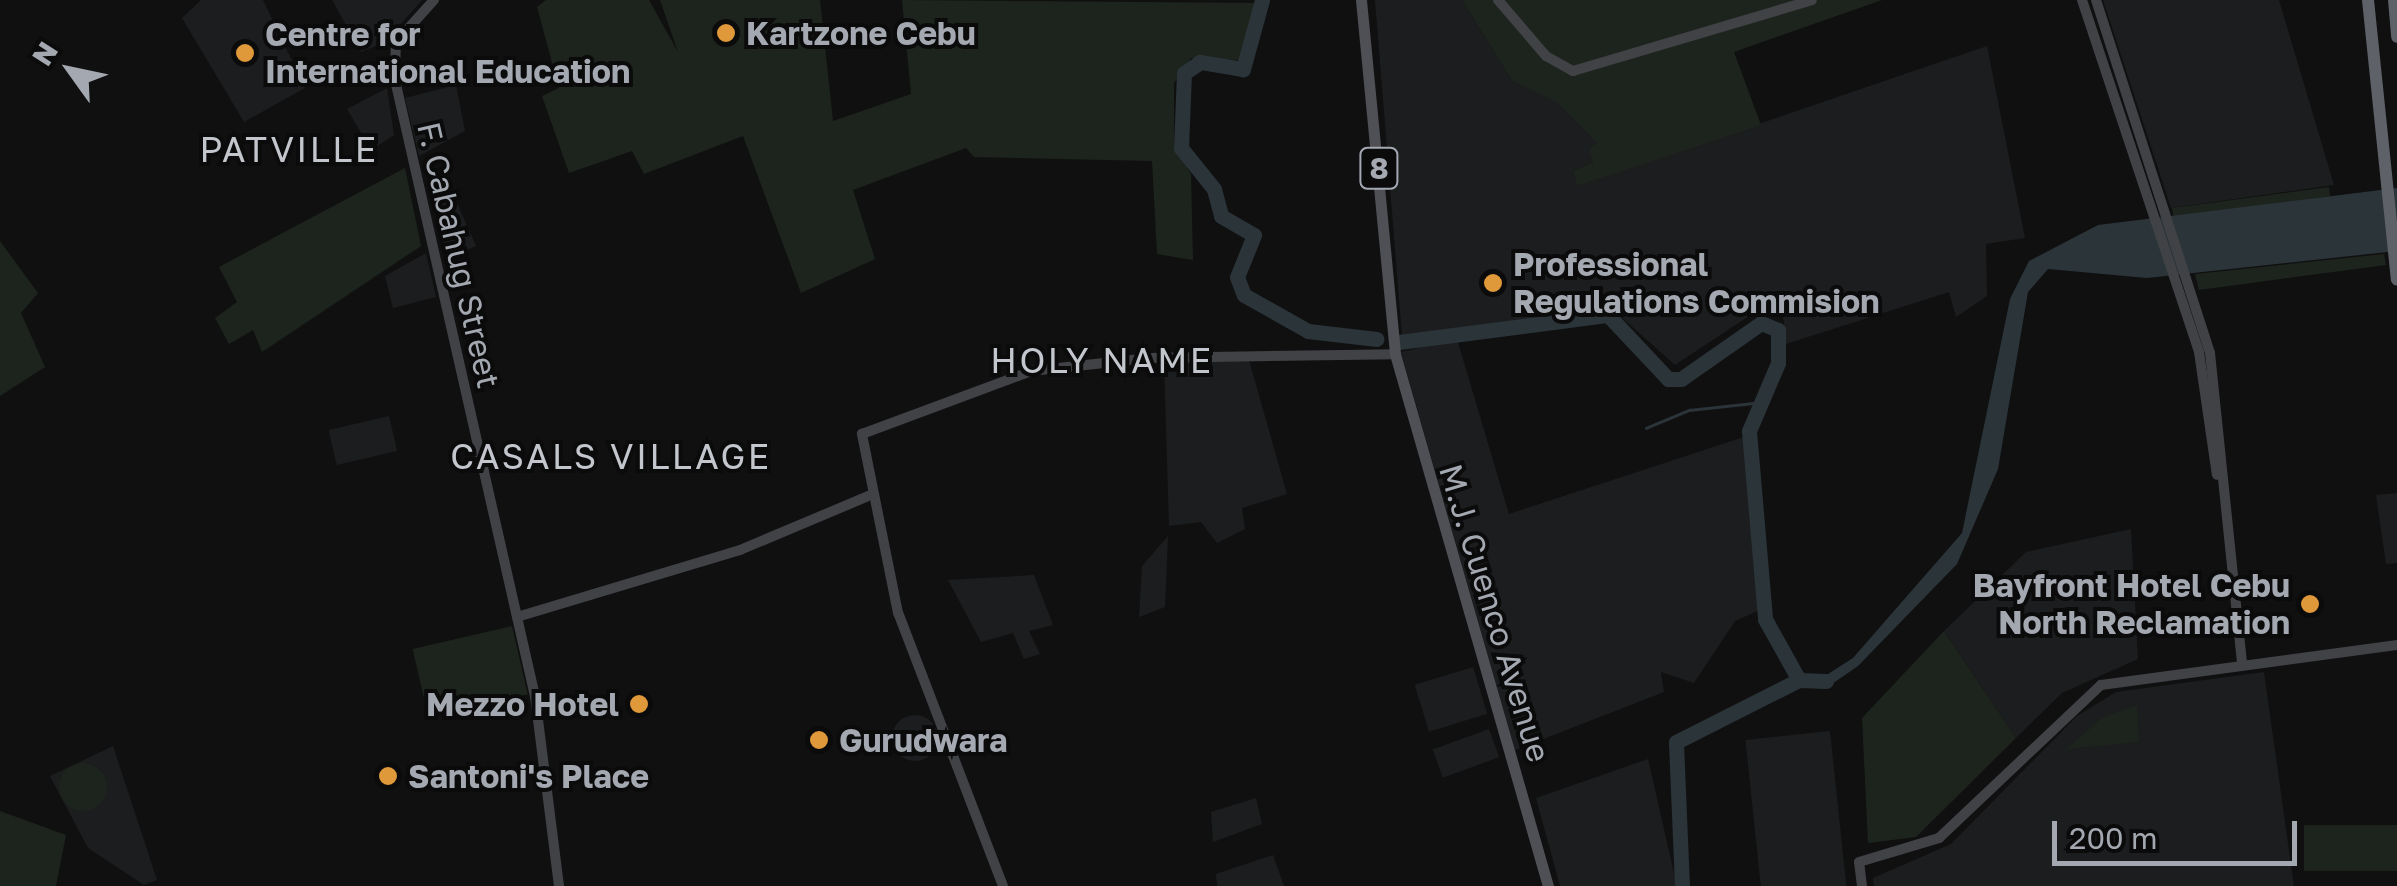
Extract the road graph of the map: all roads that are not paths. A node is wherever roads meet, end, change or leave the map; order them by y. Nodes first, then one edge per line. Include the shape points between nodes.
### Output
1 (434, 0) edge
2 (1361, 0) edge
3 (1498, 0) edge
4 (1812, 0) edge
5 (2082, 0) edge
6 (2096, 0) edge
7 (2368, 0) edge
8 (2394, 0) edge
9 (2397, 37) edge
10 (2162, 221) junction
11 (2397, 280) edge
12 (1393, 346) junction
13 (873, 494) junction
14 (517, 617) junction
15 (2397, 645) edge
16 (2242, 661) junction
17 (559, 886) edge
18 (1003, 886) edge
19 (1548, 886) edge
20 (1862, 886) edge

1 - 14 main road, F. Cabahug Street via 396,42 395,80
2 - 12 main road, 8
3 - 4 main road via 1546,56 1573,71
5 - 10 main road
6 - 10 main road
7 - 11 highway
8 - 9 highway
10 - 16 main road via 2207,367
12 - 13 main road via 1149,358 998,378 862,434
12 - 19 main road, M.J. Cuenco Avenue / 8
13 - 14 main road via 740,550
13 - 18 main road via 898,612
14 - 17 main road, F. Cabahug Street via 554,794
15 - 16 main road
16 - 20 main road via 2100,684 1927,846 1859,862

